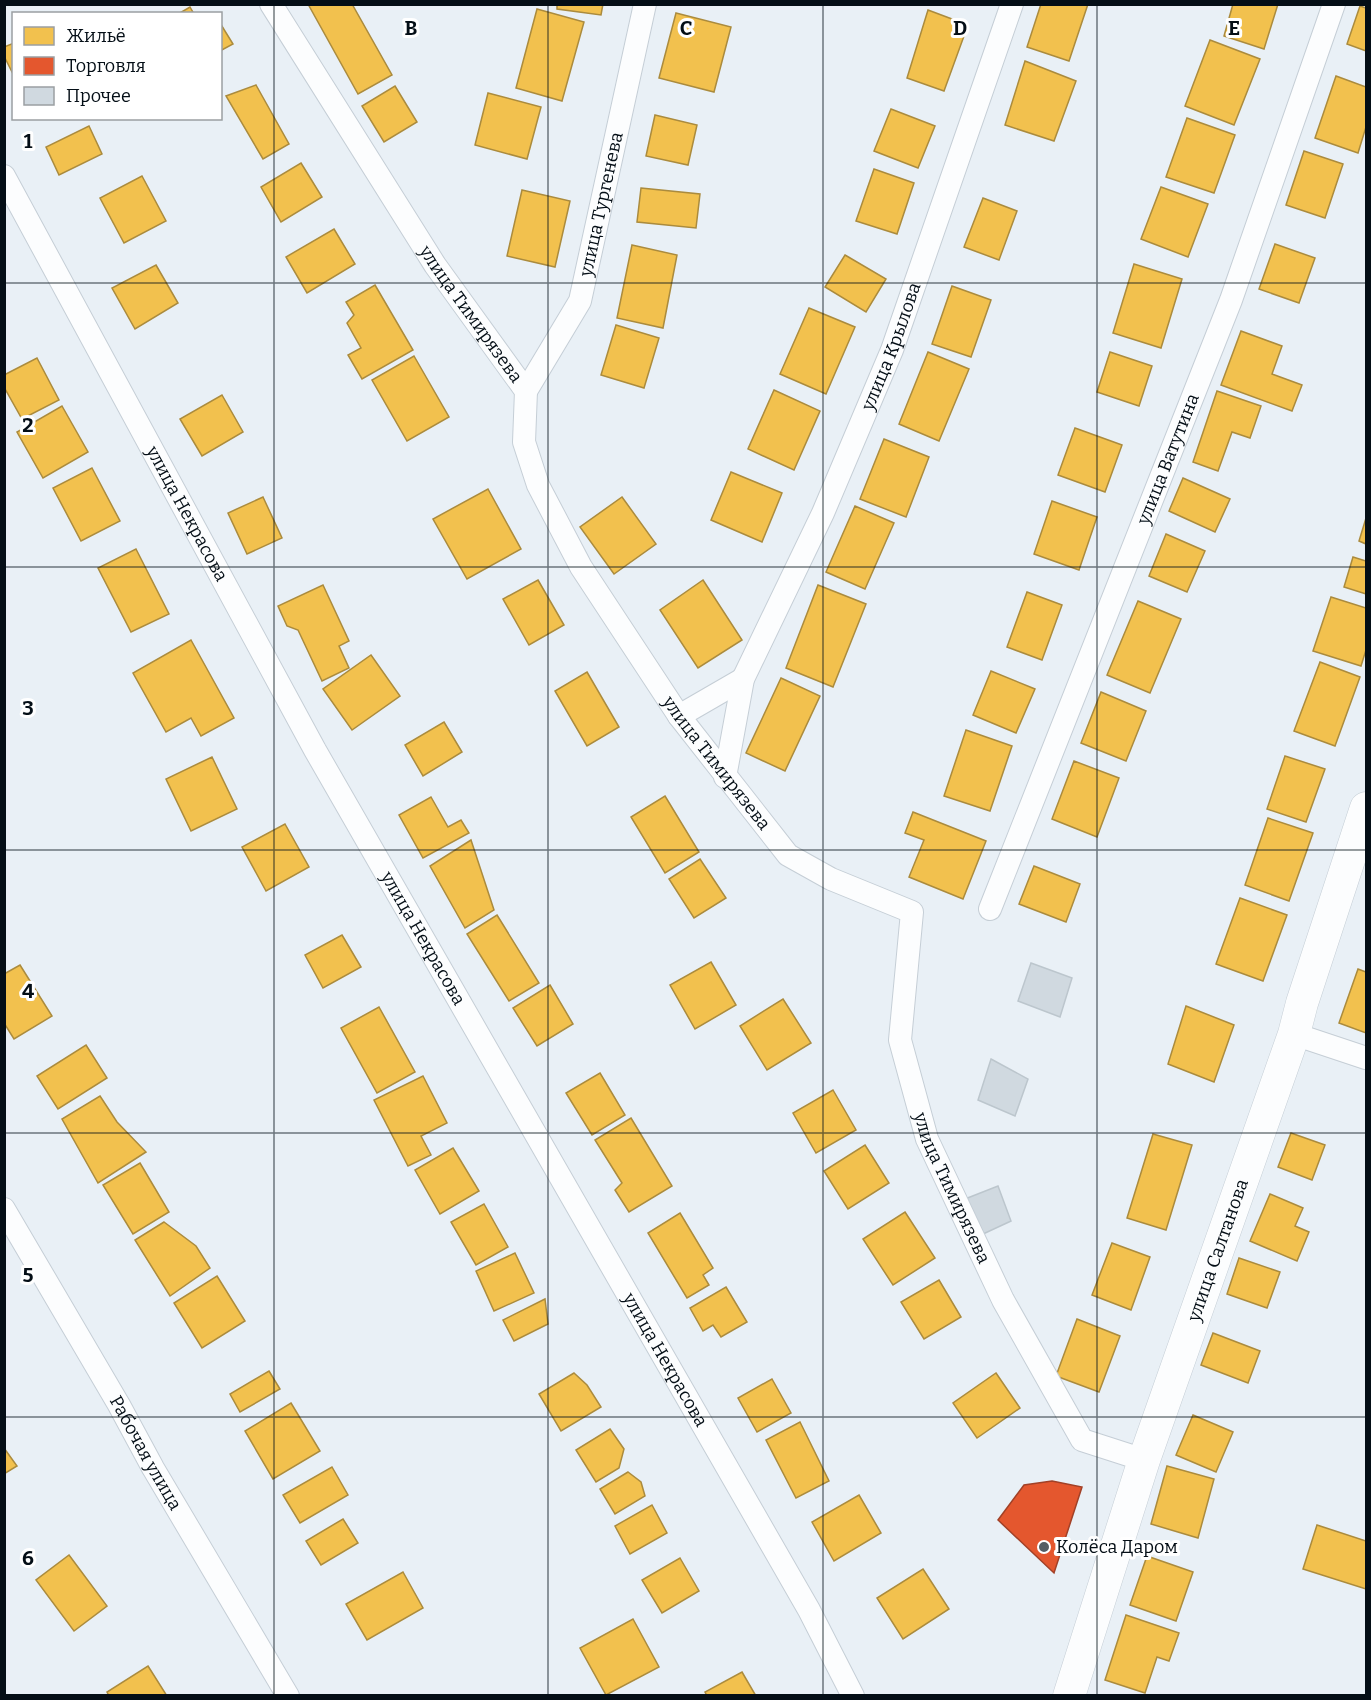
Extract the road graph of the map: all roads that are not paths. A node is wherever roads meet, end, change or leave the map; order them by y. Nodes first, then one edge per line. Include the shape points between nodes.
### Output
1 (271, 4) edge
2 (645, 4) edge
3 (1012, 4) edge
4 (1334, 4) edge
5 (4, 176) edge
6 (526, 391) junction
7 (743, 679) junction
8 (679, 717) junction
9 (725, 777) junction
10 (1366, 808) edge
11 (990, 909) dead end
12 (1294, 1034) junction
13 (1366, 1058) edge
14 (4, 1209) edge
15 (1144, 1460) junction
16 (288, 1695) edge
17 (853, 1695) edge
18 (1069, 1695) edge

1 - 6 street, улица Тимирязева via 435,265
2 - 6 street, улица Тургенева via 580,301
3 - 7 street, улица Крылова via 892,350 823,513
4 - 11 street, улица Ватутина via 1231,300
5 - 17 street, улица Некрасова via 315,750 809,1610
6 - 8 street, улица Тимирязева via 524,442 538,484 581,567
7 - 8 street
7 - 9 street, улица Крылова
8 - 9 street, улица Тимирязева
9 - 15 street, улица Тимирязева via 788,855 831,879 912,912 900,1040 927,1139 1003,1300 1082,1440
10 - 12 main road, улица Салтанова
12 - 13 street
12 - 15 main road, улица Салтанова
14 - 16 street, Рабочая улица
15 - 18 main road, улица Салтанова

